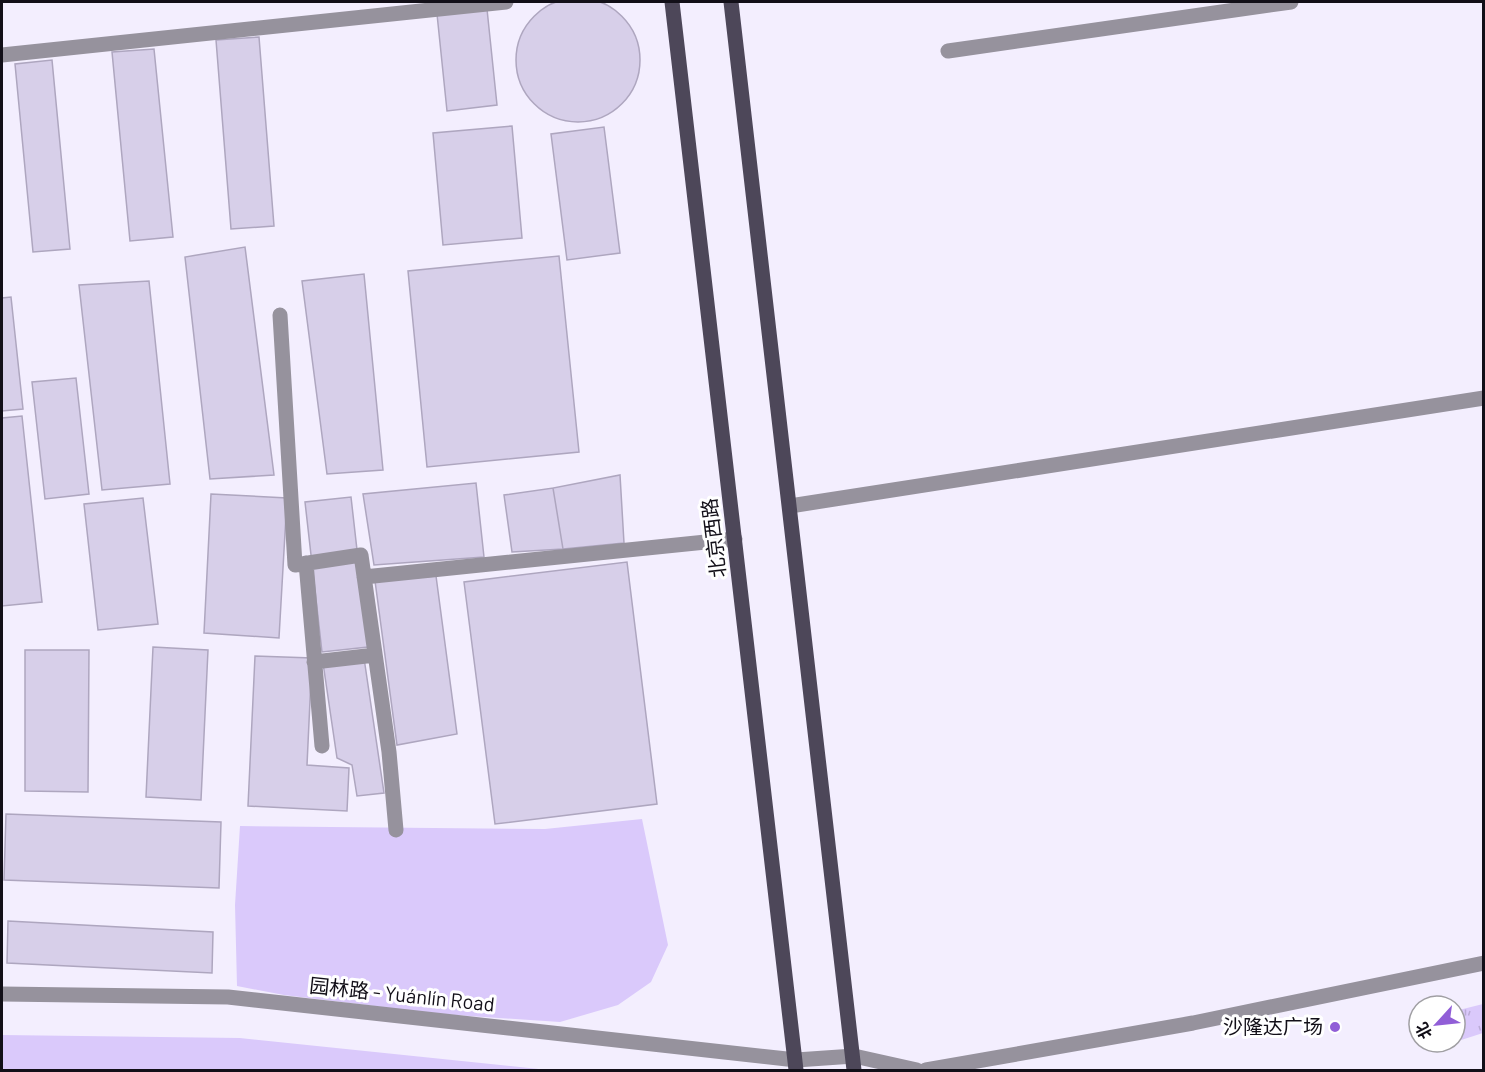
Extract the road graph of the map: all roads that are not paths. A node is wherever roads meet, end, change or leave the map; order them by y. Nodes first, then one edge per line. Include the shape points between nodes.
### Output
1 (506, 2) edge
2 (672, 2) edge
3 (731, 2) edge
4 (1291, 2) edge
5 (948, 51) dead end
6 (2, 55) edge
7 (280, 315) dead end
8 (1484, 398) edge
9 (790, 506) junction
10 (735, 540) junction
11 (306, 563) junction
12 (364, 577) junction
13 (375, 655) junction
14 (314, 662) junction
15 (322, 746) dead end
16 (396, 830) dead end
17 (1484, 963) edge
18 (2, 994) edge
19 (854, 1063) edge
20 (796, 1065) edge
21 (916, 1071) edge
22 (926, 1071) edge

1 - 6 street
2 - 10 main road, 北京西路
3 - 9 main road
4 - 5 street
7 - 11 street via 295,565
8 - 9 street
9 - 19 main road
10 - 12 street
10 - 20 main road, 北京西路
11 - 12 street via 361,555
11 - 14 street
12 - 13 street
13 - 14 street
13 - 16 street
14 - 15 street
17 - 22 street via 1193,1023
18 - 20 street, 园林路 - Yuánlín Road via 228,997
19 - 20 street, 园林路 - Yuánlín Road
19 - 21 street, 园林路 - Yuánlín Road

